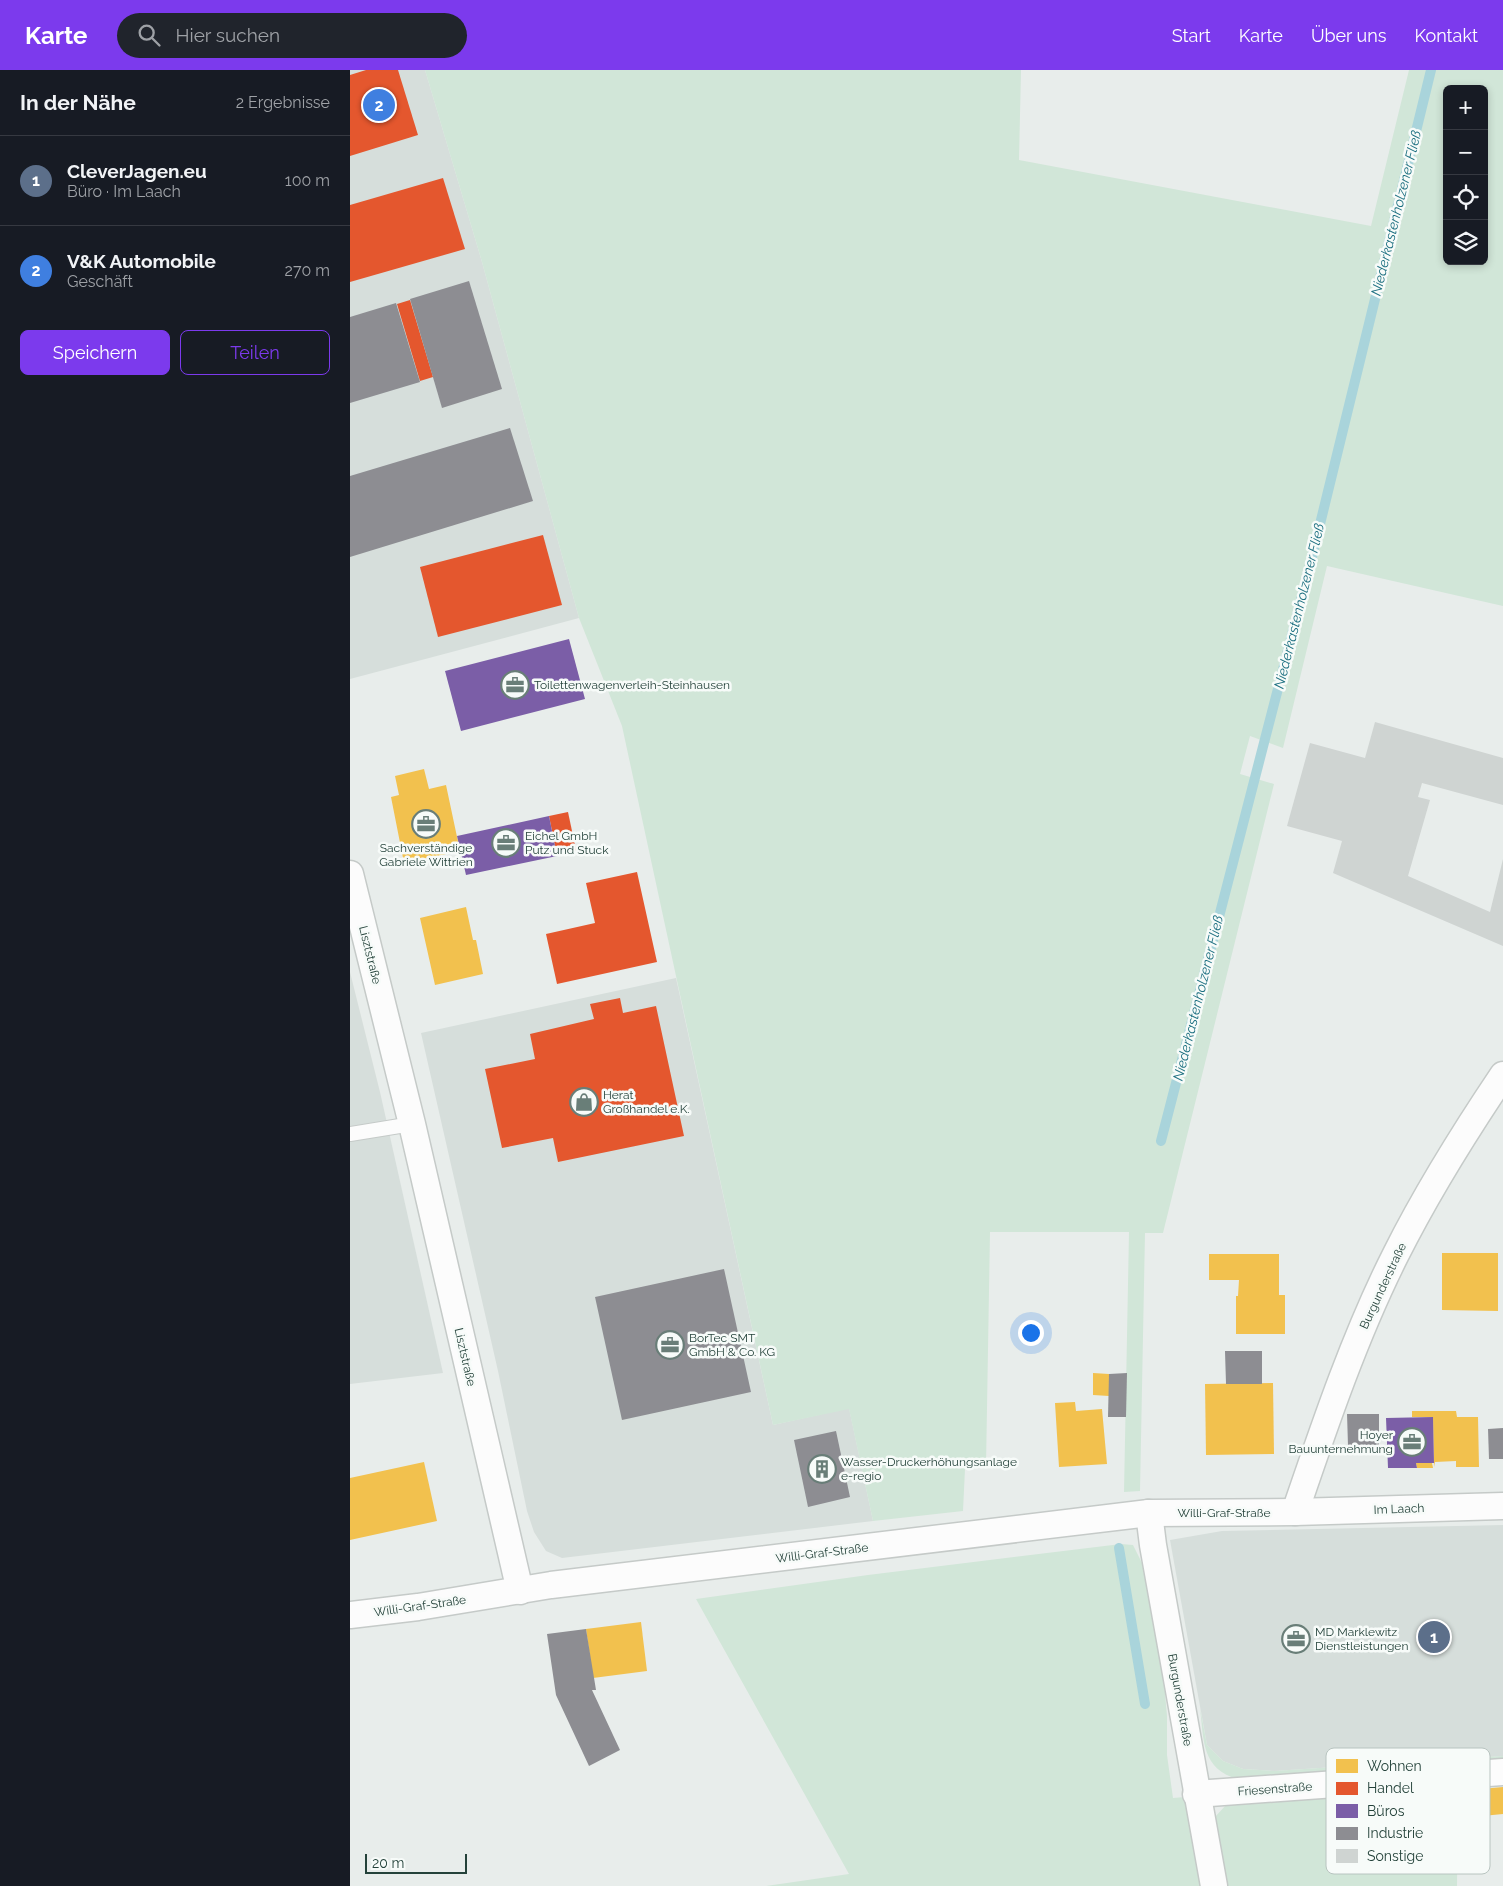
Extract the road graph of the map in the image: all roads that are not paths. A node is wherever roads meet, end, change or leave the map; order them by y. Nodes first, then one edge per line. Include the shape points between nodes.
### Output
1 (350, 874) edge
2 (1503, 1076) edge
3 (412, 1124) junction
4 (350, 1134) edge
5 (1503, 1506) edge
6 (1296, 1512) junction
7 (1149, 1513) junction
8 (520, 1590) junction
9 (350, 1615) edge
10 (1503, 1772) edge
11 (1490, 1773) edge
12 (1326, 1785) edge
13 (1196, 1794) junction
14 (1214, 1886) edge

1 - 3 street, Lisztstraße
2 - 6 street, Burgunderstraße via 1453,1152 1396,1254 1371,1307
3 - 4 lane
3 - 8 street, Lisztstraße
5 - 6 street, Im Laach
6 - 7 street, Willi-Graf-Straße
7 - 8 street, Willi-Graf-Straße
7 - 13 street, Burgunderstraße
8 - 9 street, Willi-Graf-Straße
10 - 11 street, Friesenstraße
12 - 13 street, Friesenstraße
13 - 14 street, Burgunderstraße

